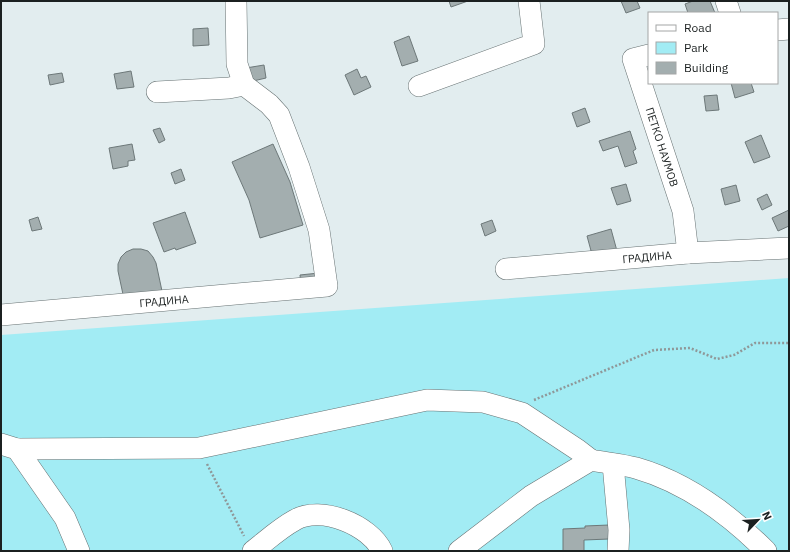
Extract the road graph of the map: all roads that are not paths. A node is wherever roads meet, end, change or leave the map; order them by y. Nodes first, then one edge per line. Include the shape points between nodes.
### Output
1 (236, 1) edge
2 (529, 1) edge
3 (726, 1) edge
4 (730, 12) edge
5 (778, 30) edge
6 (789, 30) edge
7 (648, 55) edge
8 (244, 85) junction
9 (419, 86) dead end
10 (157, 92) dead end
11 (789, 248) edge
12 (688, 253) junction
13 (506, 269) dead end
14 (1, 315) edge
15 (9, 446) edge
16 (591, 460) junction
17 (613, 464) junction
18 (248, 544) edge
19 (79, 551) edge
20 (382, 551) edge
21 (459, 551) edge
22 (618, 551) edge
23 (766, 551) edge

1 - 8 street via 237,64
2 - 9 street via 534,44
3 - 4 street
5 - 6 street
7 - 12 street, ПЕТКО НАУМОВ via 633,59 683,211
8 - 10 street
8 - 14 street, ГРАДИНА via 279,115 319,230 327,286
11 - 12 street, ГРАДИНА
12 - 13 street, ГРАДИНА
15 - 16 street via 199,448 427,400 483,402 522,413
15 - 19 street via 65,518
16 - 17 street
16 - 21 street via 531,496
17 - 22 street via 619,530
17 - 23 street via 636,468 683,487 752,536
18 - 20 street via 295,519 327,515 353,524 368,533

